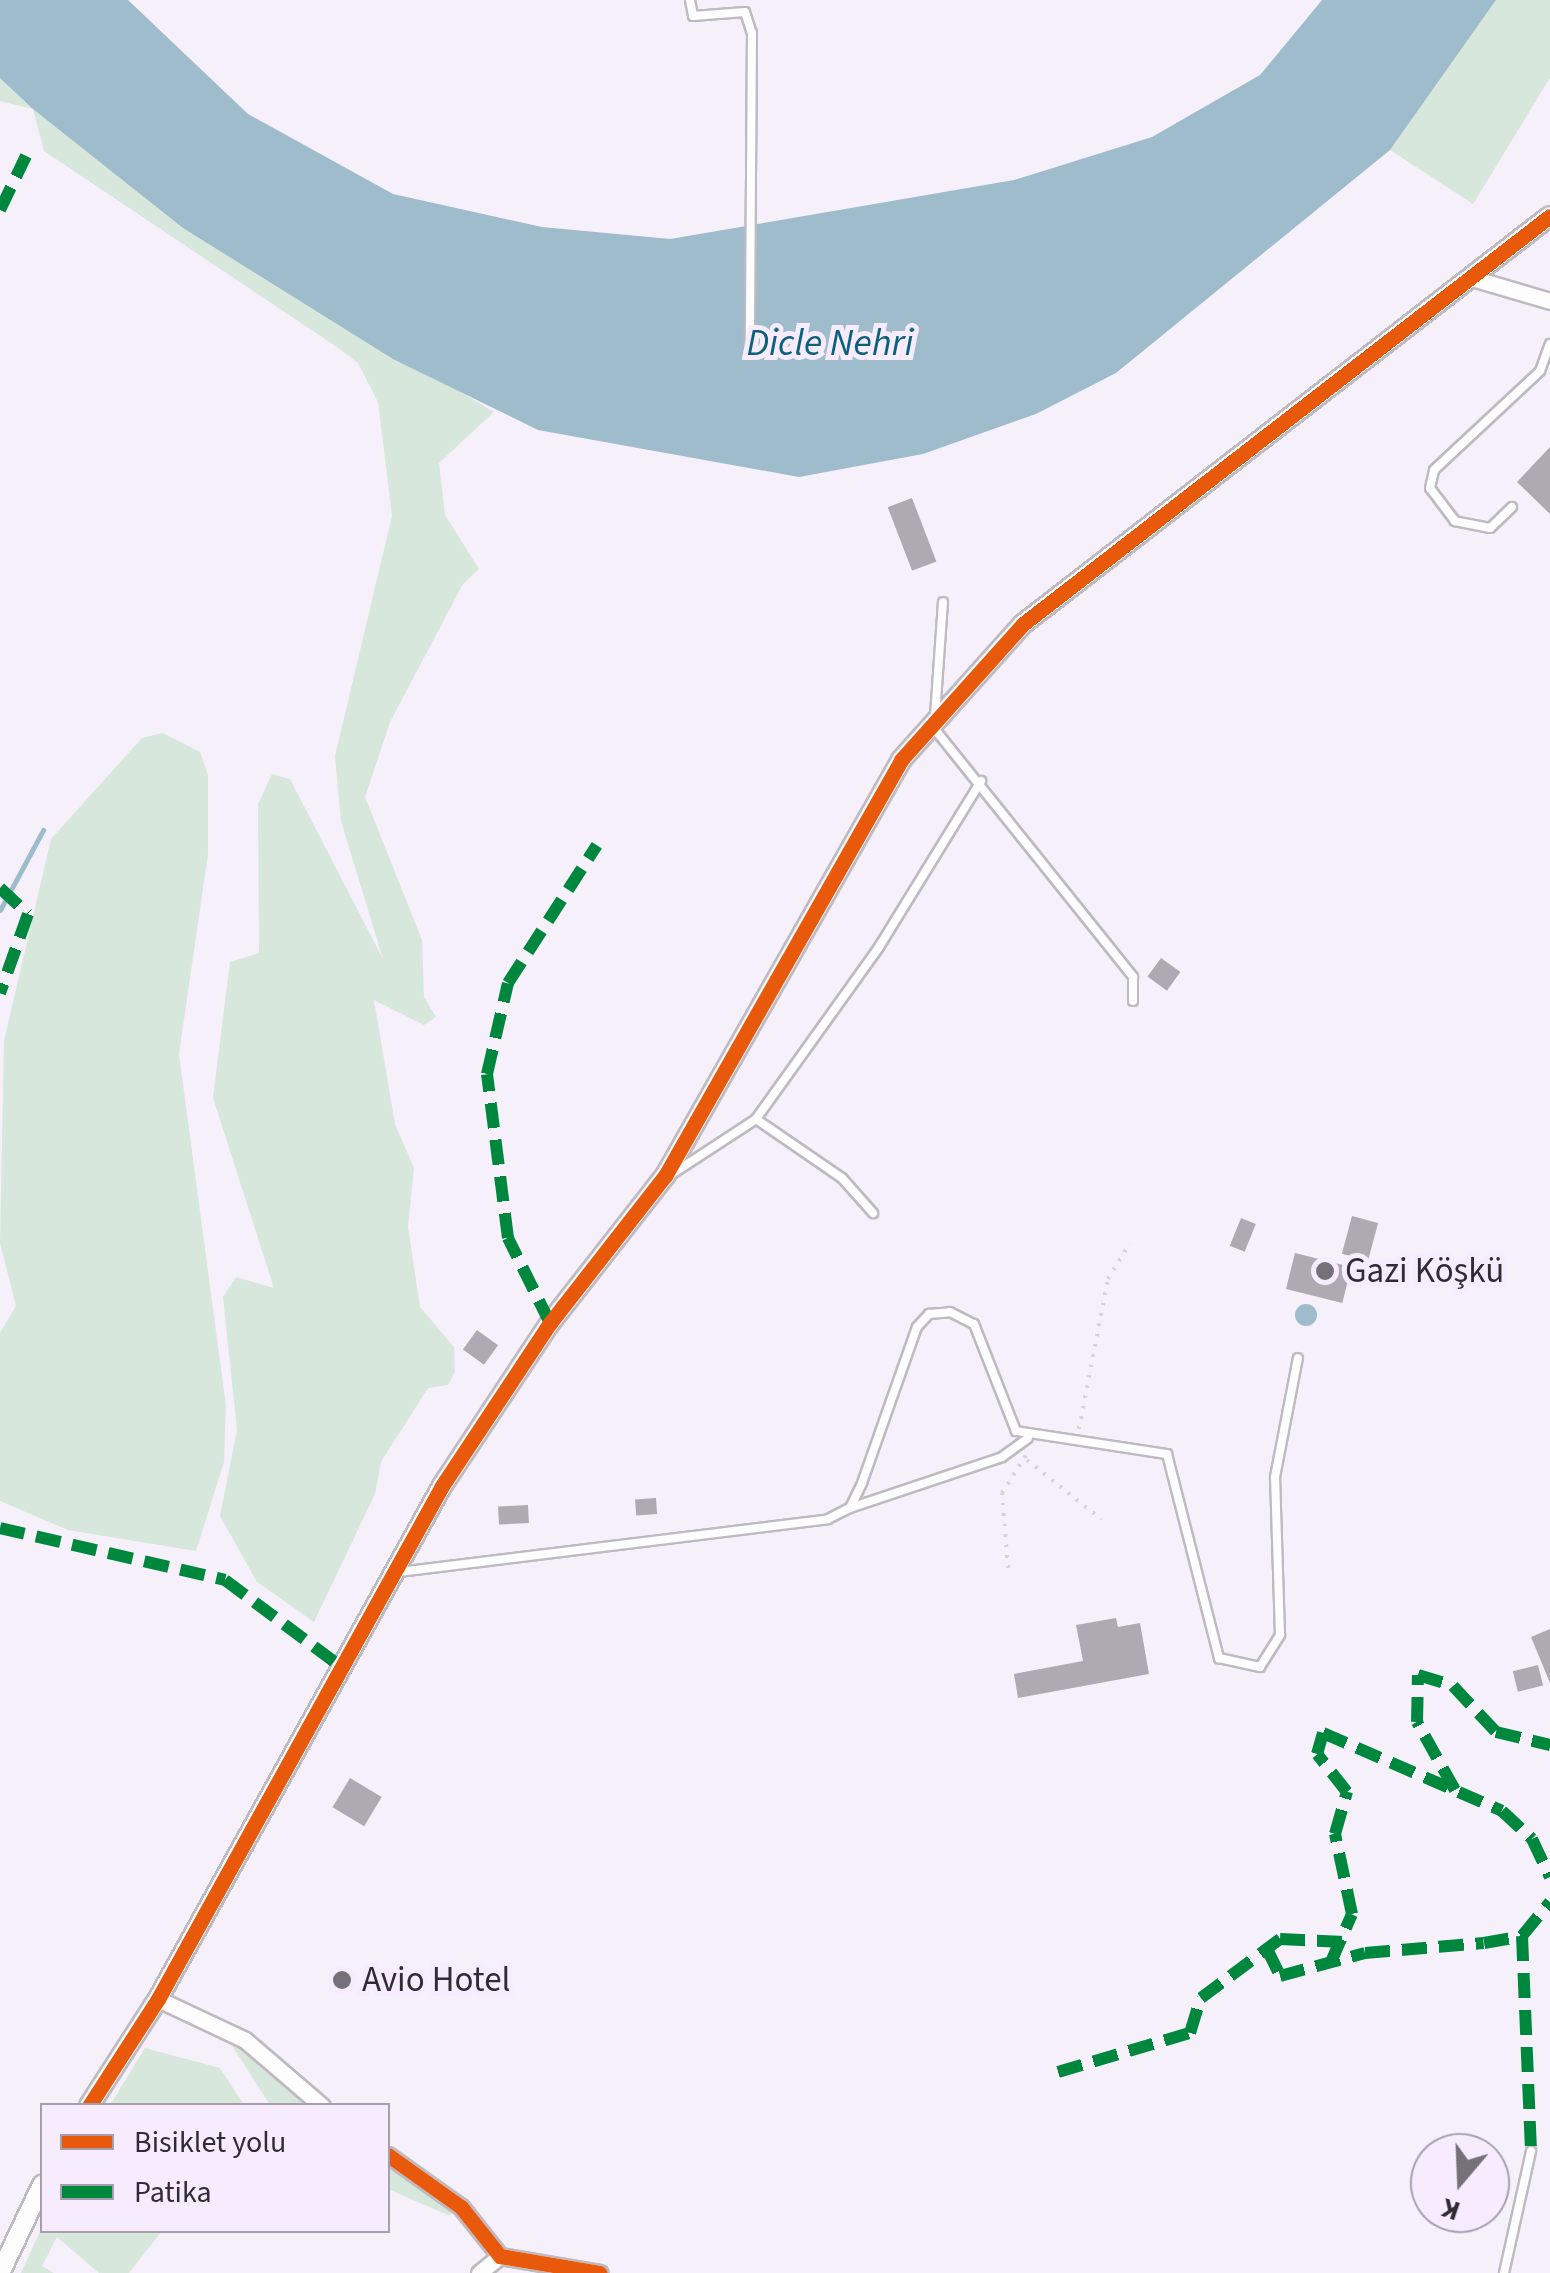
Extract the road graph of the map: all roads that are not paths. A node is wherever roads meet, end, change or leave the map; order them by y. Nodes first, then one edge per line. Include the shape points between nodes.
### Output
1 (690, 0) edge
2 (1550, 216) edge
3 (1472, 278) junction
4 (1549, 305) edge
5 (1550, 344) edge
6 (750, 345) dead end
7 (1512, 507) dead end
8 (943, 602) dead end
9 (932, 720) junction
10 (981, 781) junction
11 (1133, 1000) dead end
12 (756, 1119) junction
13 (665, 1176) junction
14 (873, 1214) dead end
15 (1298, 1358) dead end
16 (1028, 1438) junction
17 (850, 1508) junction
18 (395, 1573) junction
19 (158, 1999) junction
20 (91, 2103) edge
21 (318, 2103) edge
22 (1531, 2151) dead end
23 (390, 2156) edge
24 (40, 2189) edge
25 (500, 2256) junction
26 (0, 2273) edge
27 (479, 2273) edge
28 (600, 2273) edge
29 (1504, 2273) edge

1 - 6 lane via 693,16 745,12 752,33
2 - 3 street
3 - 4 street
3 - 9 street via 1023,624
5 - 7 lane via 1540,372 1434,470 1430,488 1455,521 1490,528
8 - 9 lane
9 - 10 lane
9 - 13 street
10 - 11 lane via 1134,976
10 - 12 lane via 879,947
12 - 13 lane via 697,1166
12 - 14 lane via 842,1178
13 - 18 street via 550,1323
15 - 16 lane via 1275,1477 1280,1635 1260,1668 1219,1658 1167,1454
16 - 17 lane via 1002,1457
16 - 17 lane via 1008,1421 974,1324 929,1314
17 - 18 lane via 763,1531
18 - 19 street via 336,1663
19 - 20 street
19 - 21 street via 245,2040
22 - 29 lane
23 - 25 street via 461,2208
24 - 26 street
25 - 27 street
25 - 28 street

